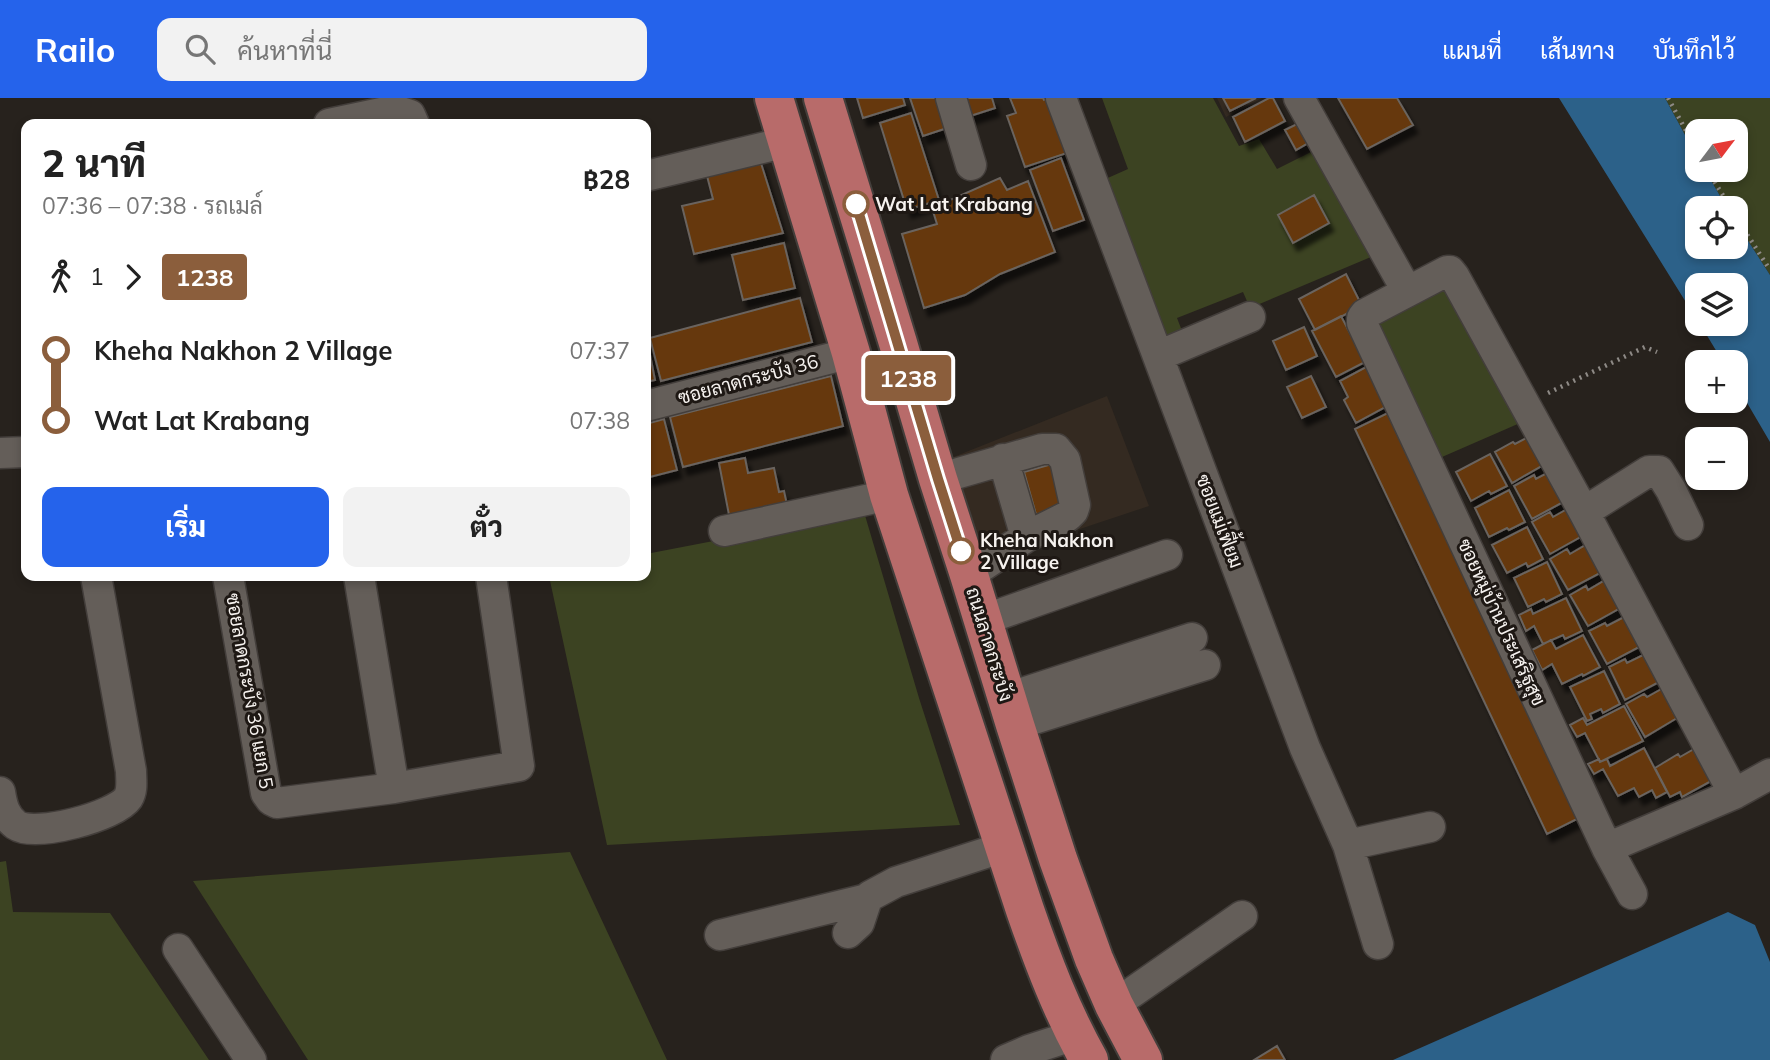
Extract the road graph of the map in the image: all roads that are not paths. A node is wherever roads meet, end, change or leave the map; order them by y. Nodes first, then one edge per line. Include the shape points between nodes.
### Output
1 (774, 98) edge
2 (951, 98) edge
3 (1061, 98) edge
4 (1299, 98) edge
5 (828, 99) edge
6 (353, 119) edge
7 (412, 119) edge
8 (787, 142) junction
9 (971, 165) dead end
10 (651, 175) edge
11 (1406, 291) junction
12 (1250, 317) dead end
13 (898, 343) junction
14 (851, 353) junction
15 (1158, 356) junction
16 (651, 405) edge
17 (21, 452) edge
18 (0, 453) edge
19 (1003, 459) junction
20 (938, 479) junction
21 (889, 495) junction
22 (1584, 512) junction
23 (1688, 525) dead end
24 (724, 531) dead end
25 (1026, 537) junction
26 (1167, 555) dead end
27 (969, 575) junction
28 (97, 581) edge
29 (229, 581) edge
30 (360, 581) edge
31 (492, 581) edge
32 (983, 620) junction
33 (1192, 638) dead end
34 (1205, 665) dead end
35 (1011, 711) junction
36 (1770, 774) edge
37 (394, 788) junction
38 (0, 792) edge
39 (1734, 794) junction
40 (1430, 827) dead end
41 (1348, 845) junction
42 (1004, 847) junction
43 (1607, 848) junction
44 (1632, 894) dead end
45 (867, 899) junction
46 (1242, 916) dead end
47 (848, 933) dead end
48 (720, 935) dead end
49 (1378, 944) dead end
50 (178, 949) dead end
51 (1114, 1005) junction
52 (1082, 1048) edge
53 (251, 1060) edge
54 (1006, 1060) edge
55 (1143, 1060) edge

1 - 8 main road
2 - 9 street
3 - 15 street, ซอยแม่เฟี้ยม
4 - 11 street
5 - 13 main road, ถนนลาดกระบัง
6 - 7 street via 395,110
8 - 10 street
8 - 14 main road
11 - 22 street, ซอยหมู่บ้านประเสริฐสุข via 1450,271
11 - 43 street, ซอยหมู่บ้านประเสริฐสุข via 1365,314 1362,323
12 - 15 street
13 - 14 main road
13 - 20 main road, ถนนลาดกระบัง
14 - 16 street, ซอยลาดกระบัง 36
14 - 21 main road
15 - 41 street, ซอยแม่เฟี้ยม via 1305,748
17 - 18 street
19 - 20 street
19 - 25 street
19 - 25 street via 1056,449 1065,460 1073,511
20 - 27 main road, ถนนลาดกระบัง
21 - 24 street
21 - 42 main road
22 - 23 street via 1649,471 1659,471
22 - 39 street, ซอยหมู่บ้านประเสริฐสุข
25 - 27 street
26 - 32 street
27 - 32 main road, ถนนลาดกระบัง
28 - 38 street via 131,771 128,798 104,814 28,831 8,817
29 - 37 street, ซอยลาดกระบัง 36 แยก 5 via 266,793 271,800
30 - 37 street
31 - 37 street via 519,766
32 - 35 main road, ถนนลาดกระบัง
33 - 35 street
34 - 35 street
35 - 51 main road, ถนนลาดกระบัง via 1077,913
36 - 39 street
39 - 43 street
40 - 41 street
41 - 49 street, ซอยแม่เฟี้ยม
42 - 45 street via 896,882
42 - 52 main road via 1047,972
43 - 44 street, ซอยหมู่บ้านประเสริฐสุข
45 - 47 street via 859,923
45 - 48 street
46 - 51 street
50 - 53 street
51 - 55 main road, ถนนลาดกระบัง
52 - 54 street via 1028,1049

